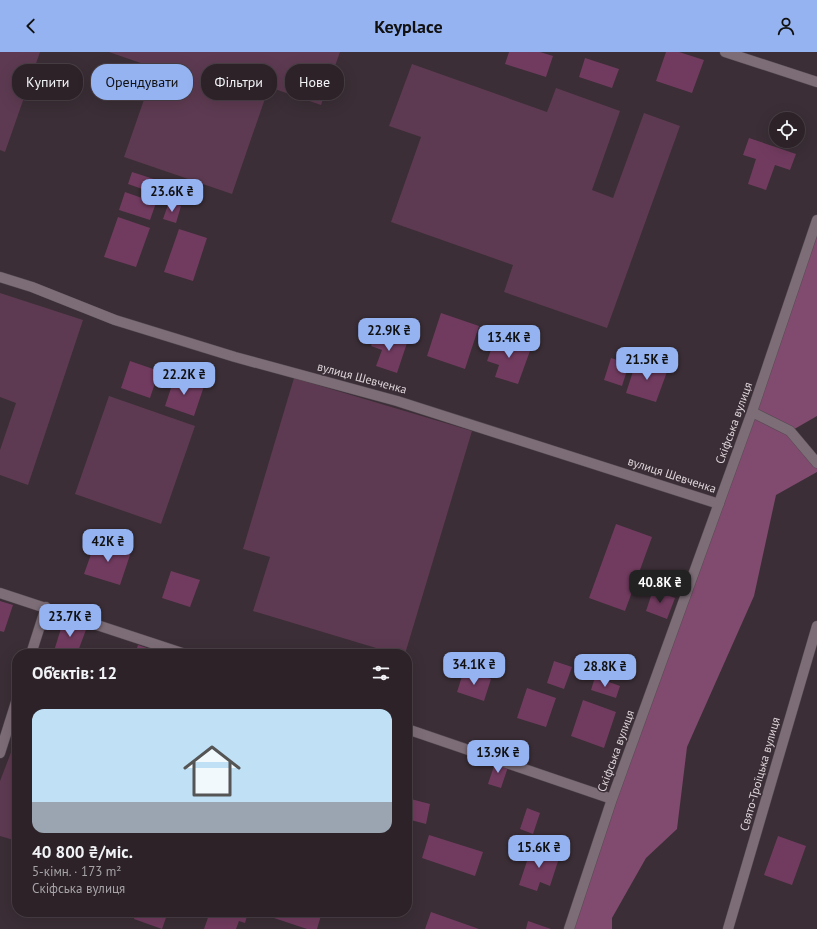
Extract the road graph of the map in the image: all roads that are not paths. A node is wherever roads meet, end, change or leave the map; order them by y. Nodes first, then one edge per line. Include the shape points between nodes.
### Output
1 (725, 52) edge
2 (817, 82) edge
3 (817, 220) edge
4 (0, 277) edge
5 (752, 412) junction
6 (817, 463) edge
7 (718, 504) junction
8 (0, 592) edge
9 (46, 607) junction
10 (817, 626) edge
11 (33, 649) edge
12 (169, 649) edge
13 (12, 715) edge
14 (412, 731) edge
15 (0, 753) edge
16 (612, 799) junction
17 (569, 929) edge
18 (728, 929) edge

1 - 2 street
3 - 5 street, Скіфська вулиця
4 - 7 street, вулиця Шевченка via 123,322 236,357 397,401
5 - 6 street via 790,431
5 - 7 street, Скіфська вулиця
7 - 16 street, Скіфська вулиця
8 - 9 street
9 - 11 street
9 - 12 street
10 - 18 street, Свято-Троїцька вулиця
13 - 15 street
14 - 16 street
16 - 17 street, Скіфська вулиця

